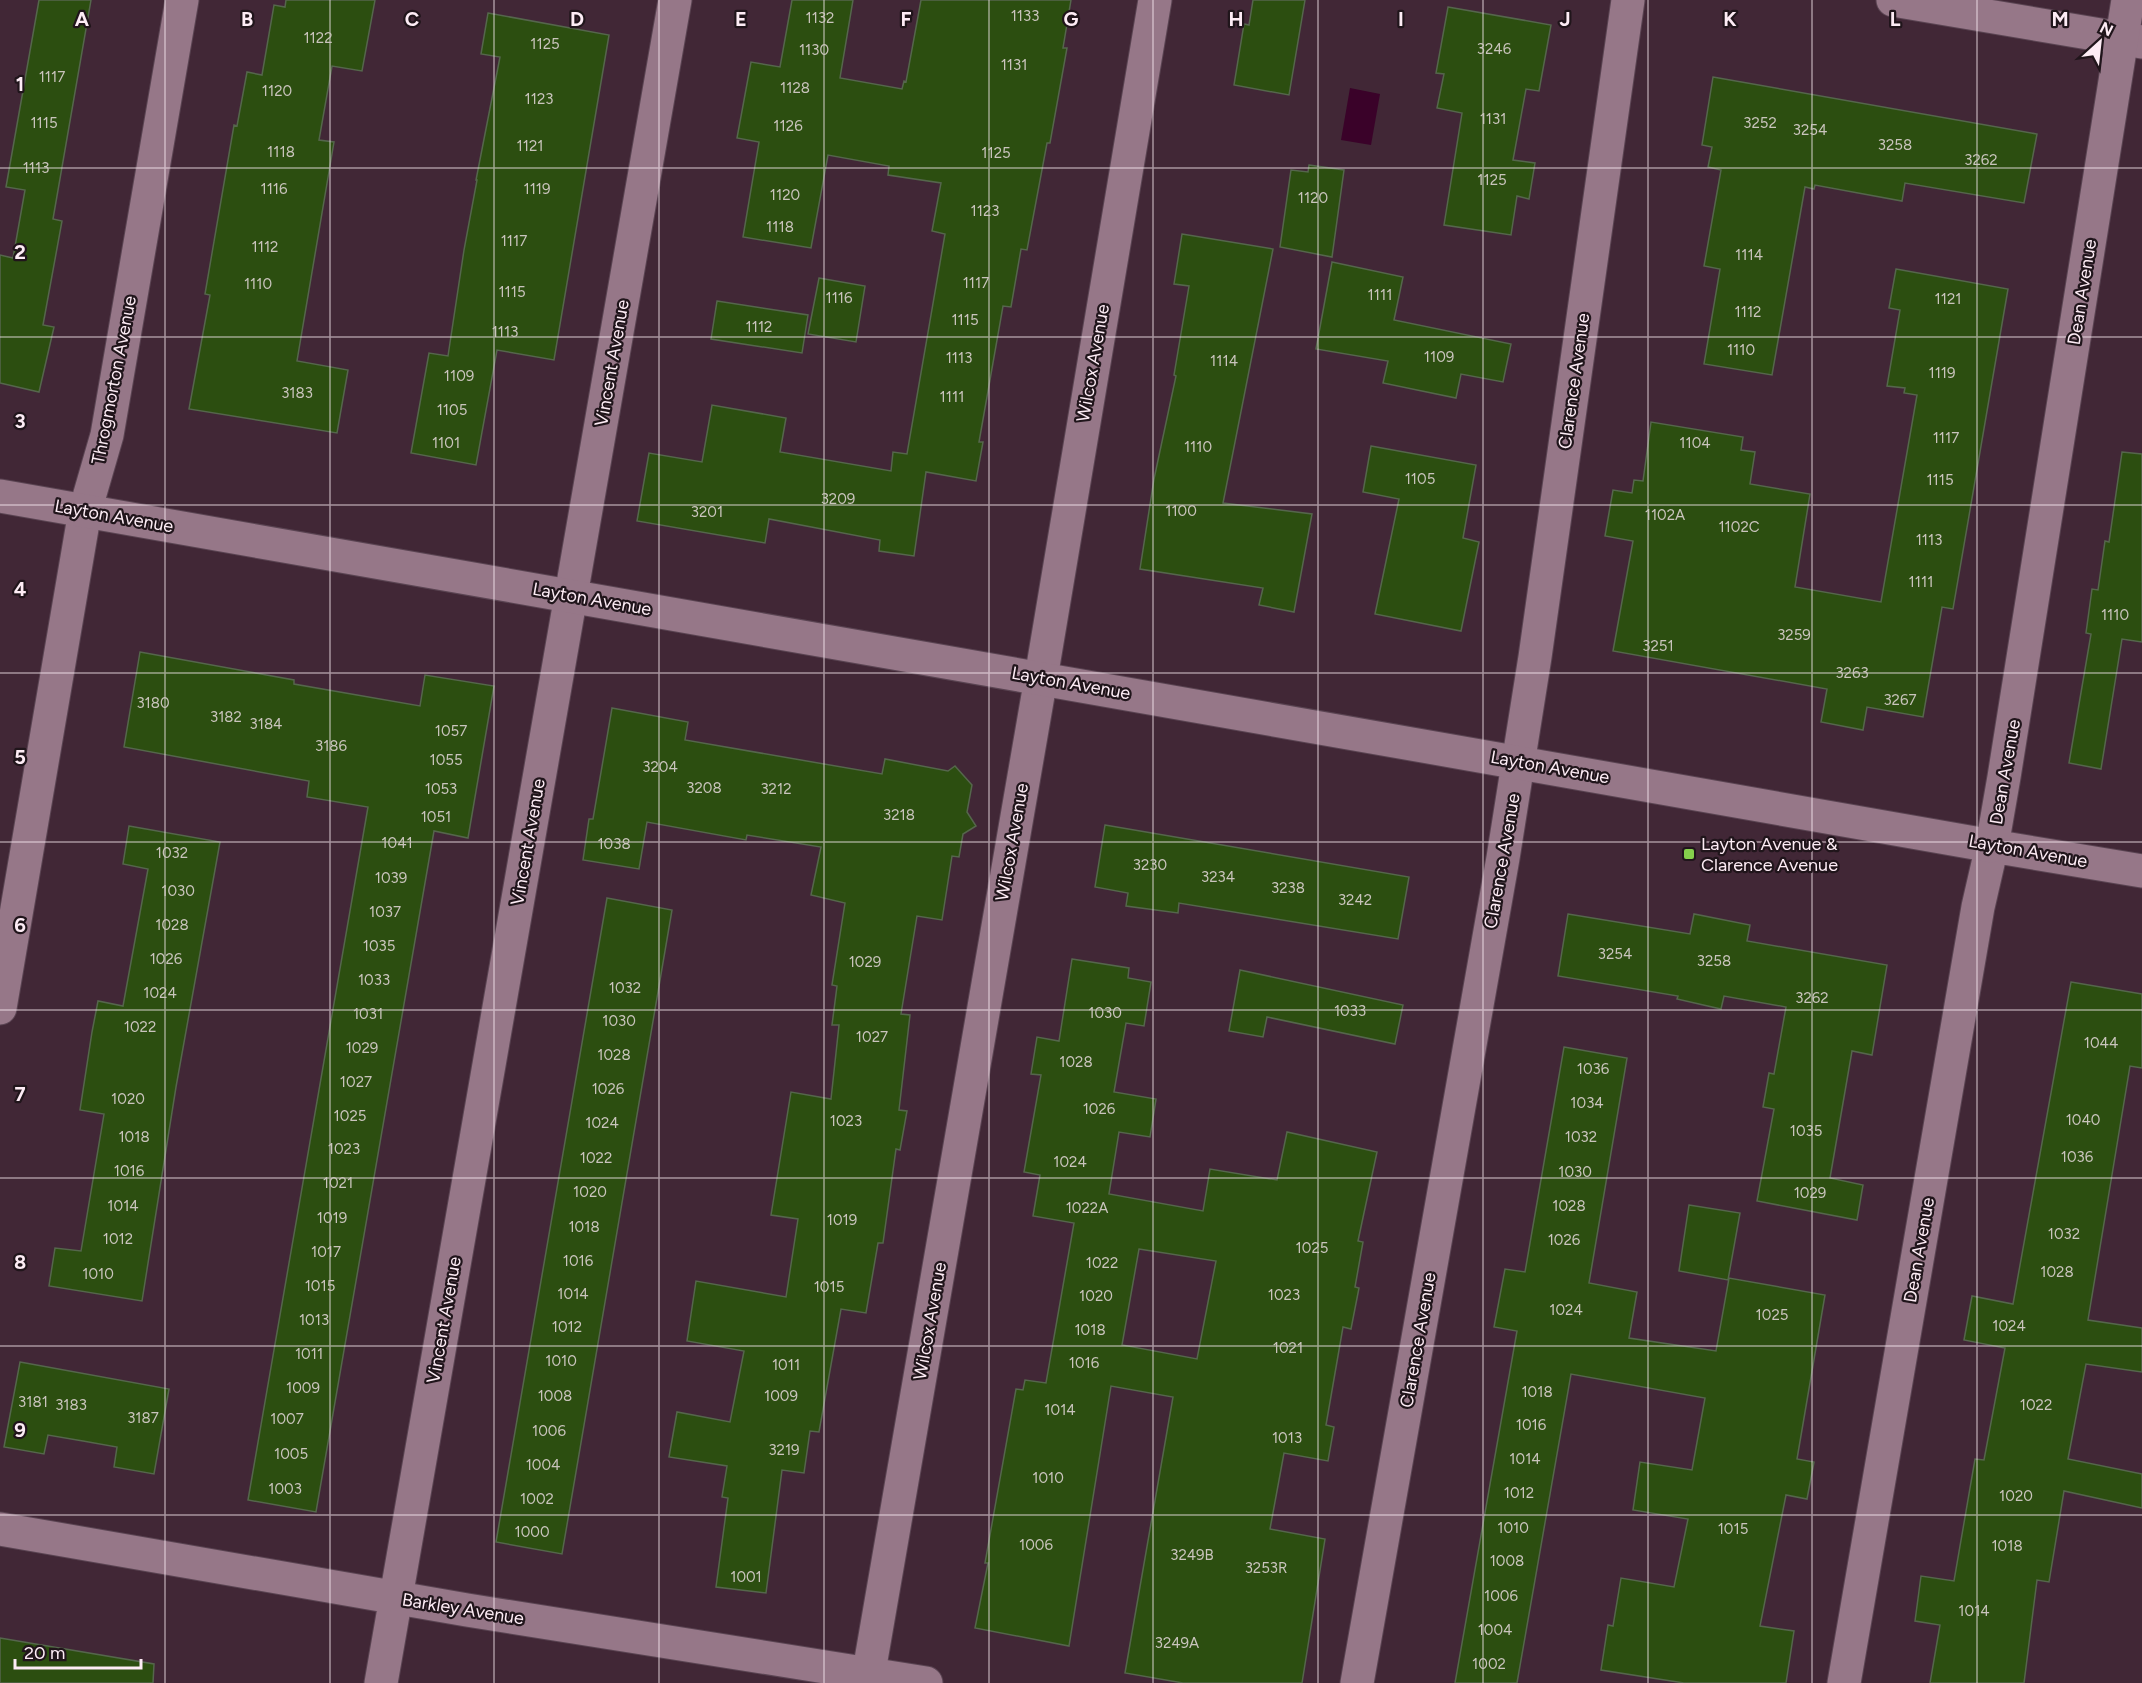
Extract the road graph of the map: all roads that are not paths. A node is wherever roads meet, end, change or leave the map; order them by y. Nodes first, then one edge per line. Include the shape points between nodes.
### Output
1 (182, 0) edge
2 (675, 0) edge
3 (1155, 0) edge
4 (1628, 0) edge
5 (1893, 0) edge
6 (2128, 0) edge
7 (2133, 40) edge
8 (0, 496) edge
9 (85, 511) junction
10 (571, 596) junction
11 (1041, 678) junction
12 (1519, 762) junction
13 (1992, 846) junction
14 (2142, 871) edge
15 (0, 1008) edge
16 (0, 1528) edge
17 (396, 1598) junction
18 (868, 1678) edge
19 (381, 1683) edge
20 (926, 1683) edge
21 (1357, 1683) edge
22 (1844, 1683) edge

1 - 9 street, Throgmorton Avenue via 107,435
2 - 10 street, Vincent Avenue
3 - 11 street, Wilcox Avenue
4 - 12 street, Clarence Avenue
5 - 7 street
6 - 7 street, Dean Avenue
7 - 13 street, Dean Avenue
8 - 9 street, Layton Avenue
9 - 10 street, Layton Avenue
9 - 15 street, Throgmorton Avenue
10 - 11 street, Layton Avenue
10 - 17 street, Vincent Avenue
11 - 12 street, Layton Avenue
11 - 18 street, Wilcox Avenue
12 - 13 street, Layton Avenue
12 - 21 street, Clarence Avenue
13 - 14 street, Layton Avenue
13 - 22 street, Dean Avenue via 1976,919
16 - 17 street, Barkley Avenue
17 - 18 street, Barkley Avenue
17 - 19 street, Vincent Avenue
18 - 20 street, Barkley Avenue

